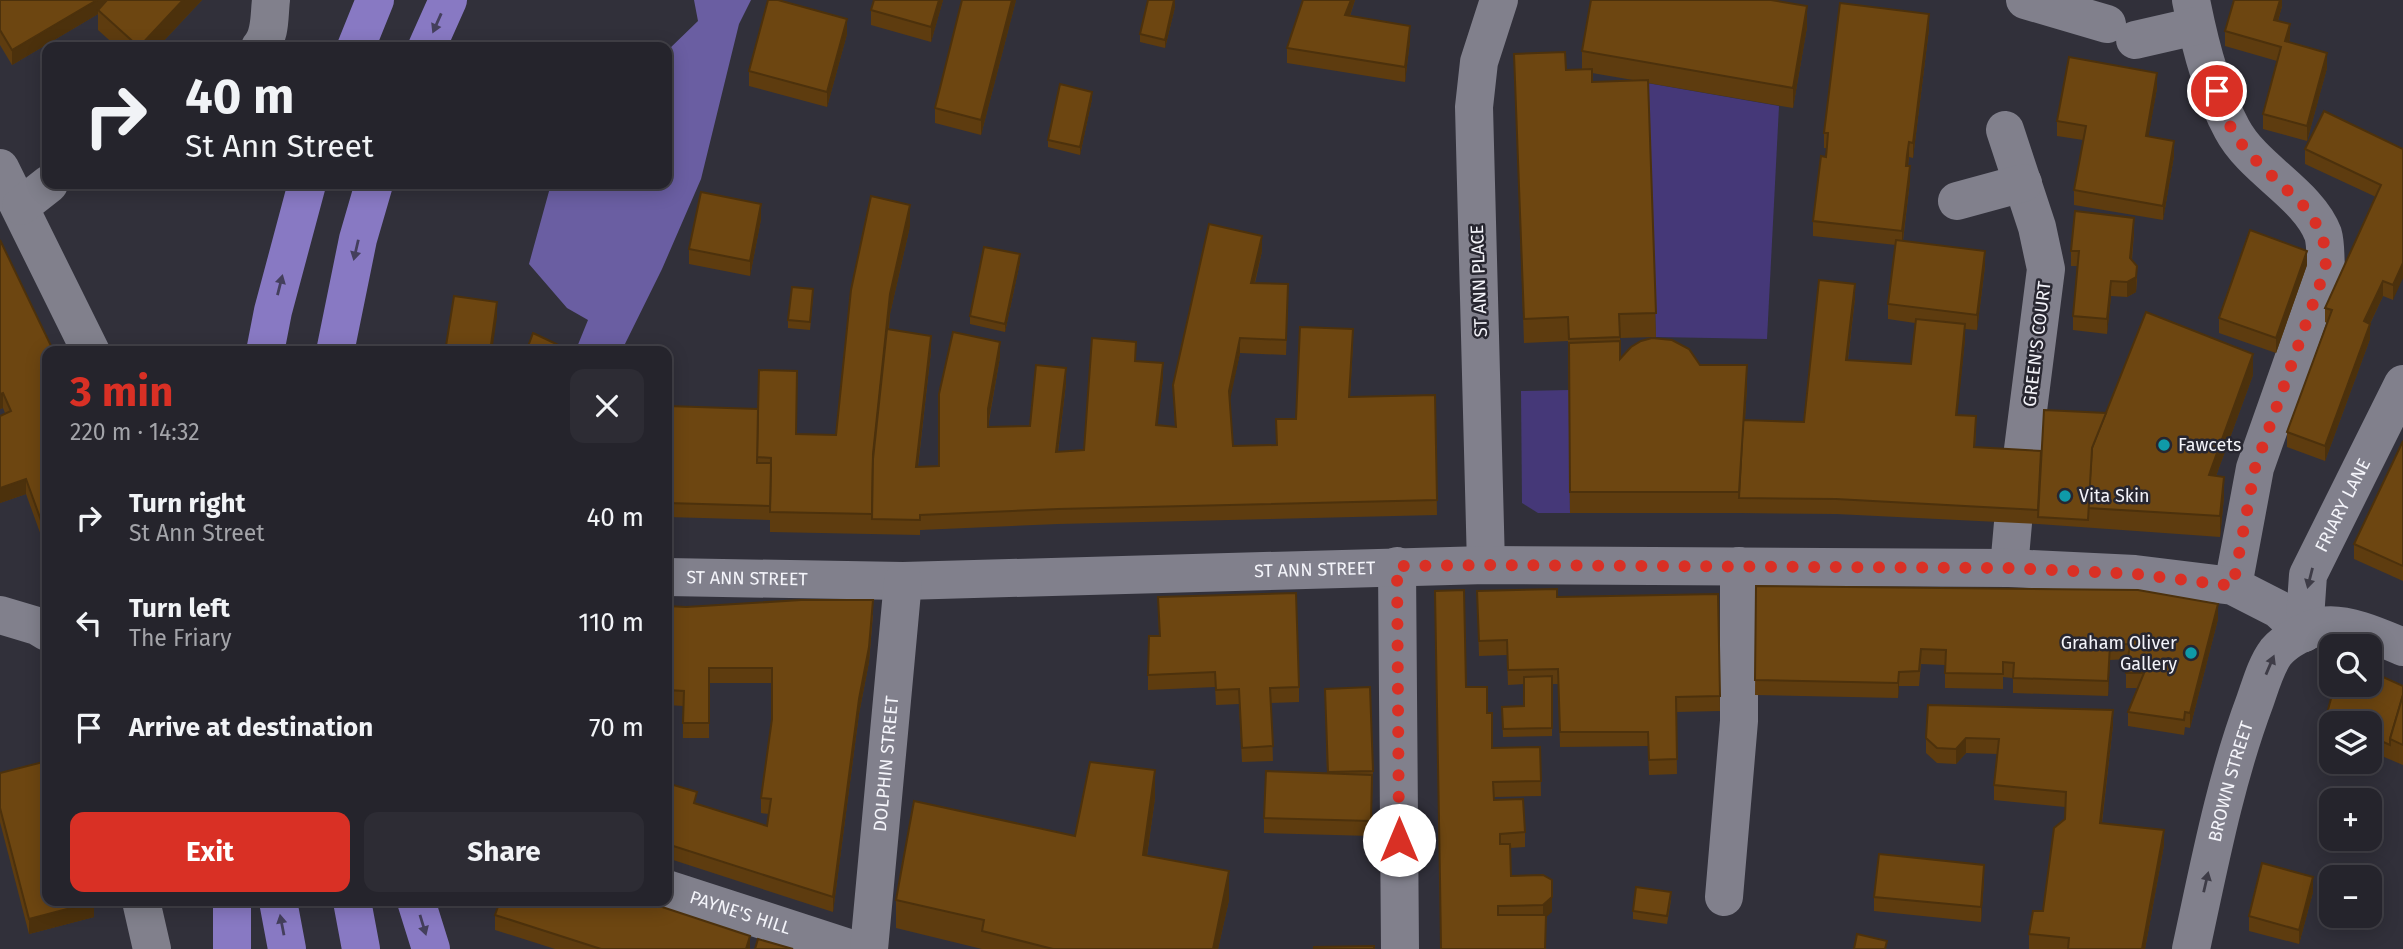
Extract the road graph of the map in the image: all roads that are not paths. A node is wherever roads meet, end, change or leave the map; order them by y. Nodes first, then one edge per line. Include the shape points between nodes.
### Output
1 (271, 0) edge
2 (375, 0) edge
3 (448, 0) edge
4 (1499, 0) edge
5 (2025, 0) edge
6 (2194, 13) edge
7 (264, 42) edge
8 (358, 42) edge
9 (428, 42) edge
10 (2005, 130) dead end
11 (0, 169) edge
12 (2024, 183) junction
13 (306, 189) edge
14 (373, 189) edge
15 (35, 195) edge
16 (1957, 201) dead end
17 (90, 346) edge
18 (266, 346) edge
19 (336, 346) edge
20 (2403, 384) edge
21 (2021, 465) edge
22 (2013, 523) edge
23 (1486, 565) junction
24 (1397, 566) junction
25 (1739, 566) junction
26 (2008, 568) junction
27 (672, 578) edge
28 (903, 581) junction
29 (2233, 586) junction
30 (0, 615) edge
31 (42, 629) edge
32 (2304, 633) junction
33 (2403, 647) edge
34 (672, 891) edge
35 (1724, 897) dead end
36 (142, 906) edge
37 (232, 906) edge
38 (279, 906) edge
39 (353, 906) edge
40 (417, 906) edge
41 (152, 949) edge
42 (232, 949) edge
43 (287, 949) edge
44 (361, 949) edge
45 (430, 949) edge
46 (852, 949) edge
47 (869, 949) edge
48 (1400, 949) edge
49 (2193, 949) edge

1 - 7 street
2 - 8 highway
3 -> 9 highway
4 - 23 street, ST ANN PLACE via 1479,62 1474,107
5 - 6 street via 2121,32
6 - 29 street via 2231,128 2247,152 2307,209 2323,235 2326,267 2255,468
10 - 12 street, GREEN'S COURT
11 - 15 street
12 - 16 street
12 - 21 street, GREEN'S COURT via 2046,269
18 -> 13 highway
14 -> 19 highway
15 - 17 street
20 -> 32 street, FRIARY LANE via 2308,575
22 - 26 street
23 - 24 street, ST ANN STREET
23 - 25 street, ST ANN STREET
24 - 28 street, ST ANN STREET
24 - 48 street
25 - 26 street, ST ANN STREET
25 - 35 street via 1739,721
26 - 29 street, ST ANN STREET via 2136,574
27 - 28 street, ST ANN STREET
28 - 47 street, DOLPHIN STREET
29 - 32 street, ST ANN STREET via 2278,608
30 - 31 street
32 - 33 street via 2333,624
49 -> 32 street, BROWN STREET via 2225,794 2244,732 2275,653
34 - 46 street, PAYNE'S HILL
36 - 41 street
37 - 42 highway
43 -> 38 highway
39 - 44 highway
40 -> 45 highway

